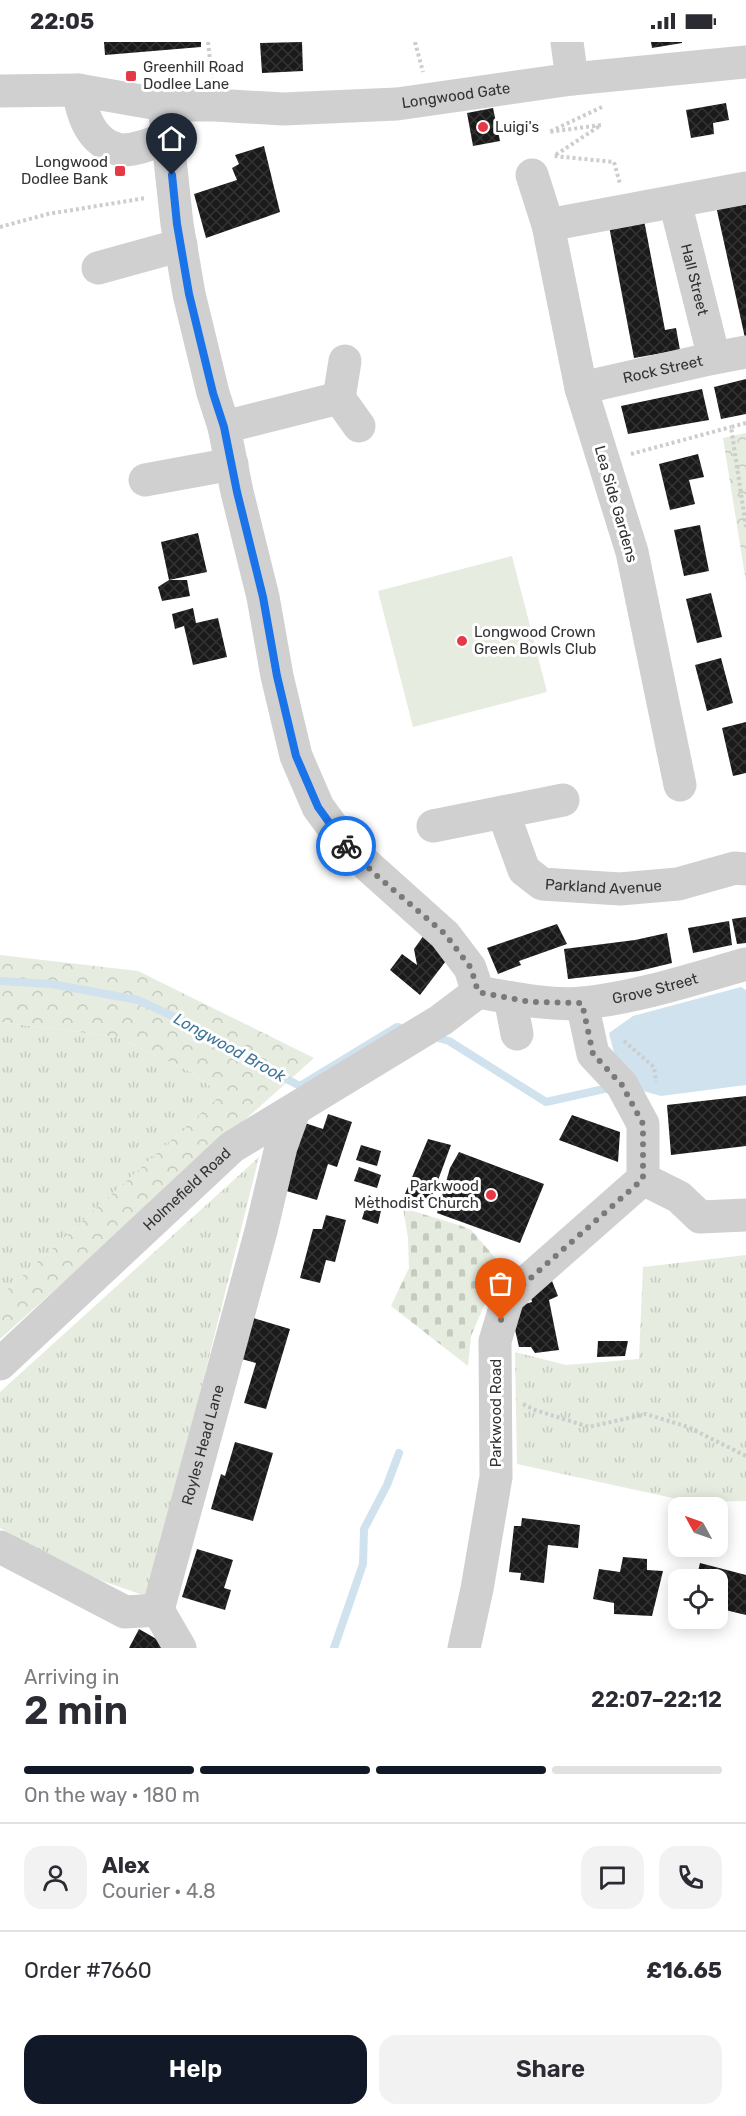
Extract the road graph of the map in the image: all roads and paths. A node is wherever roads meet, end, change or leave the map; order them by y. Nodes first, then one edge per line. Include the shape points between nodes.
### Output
1 (567, 42) edge
2 (746, 62) edge
3 (616, 74) junction
4 (573, 79) junction
5 (78, 90) junction
6 (0, 91) edge
7 (164, 105) junction
8 (168, 137) junction
9 (532, 175) dead end
10 (746, 188) edge
11 (174, 194) junction
12 (675, 202) junction
13 (626, 211) junction
14 (548, 225) junction
15 (0, 226) edge
16 (181, 244) junction
17 (98, 268) dead end
18 (746, 352) edge
19 (714, 358) junction
20 (345, 361) dead end
21 (581, 388) junction
22 (339, 398) junction
23 (746, 423) edge
24 (359, 426) dead end
25 (224, 427) junction
26 (731, 427) junction
27 (604, 461) junction
28 (232, 464) junction
29 (145, 480) dead end
30 (746, 527) edge
31 (680, 785) dead end
32 (563, 800) dead end
33 (503, 812) junction
34 (433, 826) dead end
35 (746, 869) edge
36 (746, 964) edge
37 (474, 980) junction
38 (510, 998) junction
39 (582, 1003) junction
40 (517, 1034) dead end
41 (294, 1111) junction
42 (643, 1179) junction
43 (746, 1215) edge
44 (0, 1364) edge
45 (496, 1389) junction
46 (746, 1456) edge
47 (0, 1547) edge
48 (158, 1610) junction
49 (180, 1648) edge
50 (465, 1648) edge

1 - 4 street
2 - 3 street, Longwood Gate
3 - 4 street, Longwood Gate
3 - 13 path via 612,102 549,132 601,125 554,156 614,162
4 - 7 street, Longwood Gate via 397,104 284,109
5 - 6 street, Longwood Gate
5 - 7 street, Longwood Gate
5 - 8 street via 90,129 104,143 120,151
7 - 8 street
8 - 11 street
9 - 14 street, Lea Side Gardens
10 - 12 street
11 - 15 path via 48,214
11 - 16 street
12 - 13 street
12 - 19 street, Hall Street
13 - 14 street
14 - 21 street, Lea Side Gardens
16 - 17 street
16 - 25 street via 189,294
18 - 19 street, Rock Street
19 - 21 street, Rock Street
20 - 22 street
21 - 27 street, Lea Side Gardens
22 - 24 street
22 - 25 street
23 - 26 path
25 - 28 street
26 - 27 path
26 - 30 path
27 - 31 street, Lea Side Gardens via 632,552
28 - 29 street
28 - 37 street via 296,756 318,807 348,848 445,934
32 - 33 street
33 - 34 street
33 - 35 street, Parkland Avenue via 524,870 542,884 620,889 678,884 735,868
36 - 39 street, Grove Street via 659,989
37 - 38 street, Grove Street
37 - 41 street, Holmefield Road via 441,1020
38 - 39 street, Grove Street
38 - 40 street
39 - 42 street via 593,1054 622,1085 643,1124
41 - 44 street, Holmefield Road via 232,1147
41 - 48 street, Royles Head Lane via 281,1147
42 - 43 street via 679,1197 700,1217
42 - 45 street, Parkwood Road via 508,1298 495,1341
45 - 46 path via 535,1410 589,1427 646,1414 688,1427
45 - 50 street, Parkwood Road via 496,1477
47 - 48 street via 125,1612
48 - 49 street

